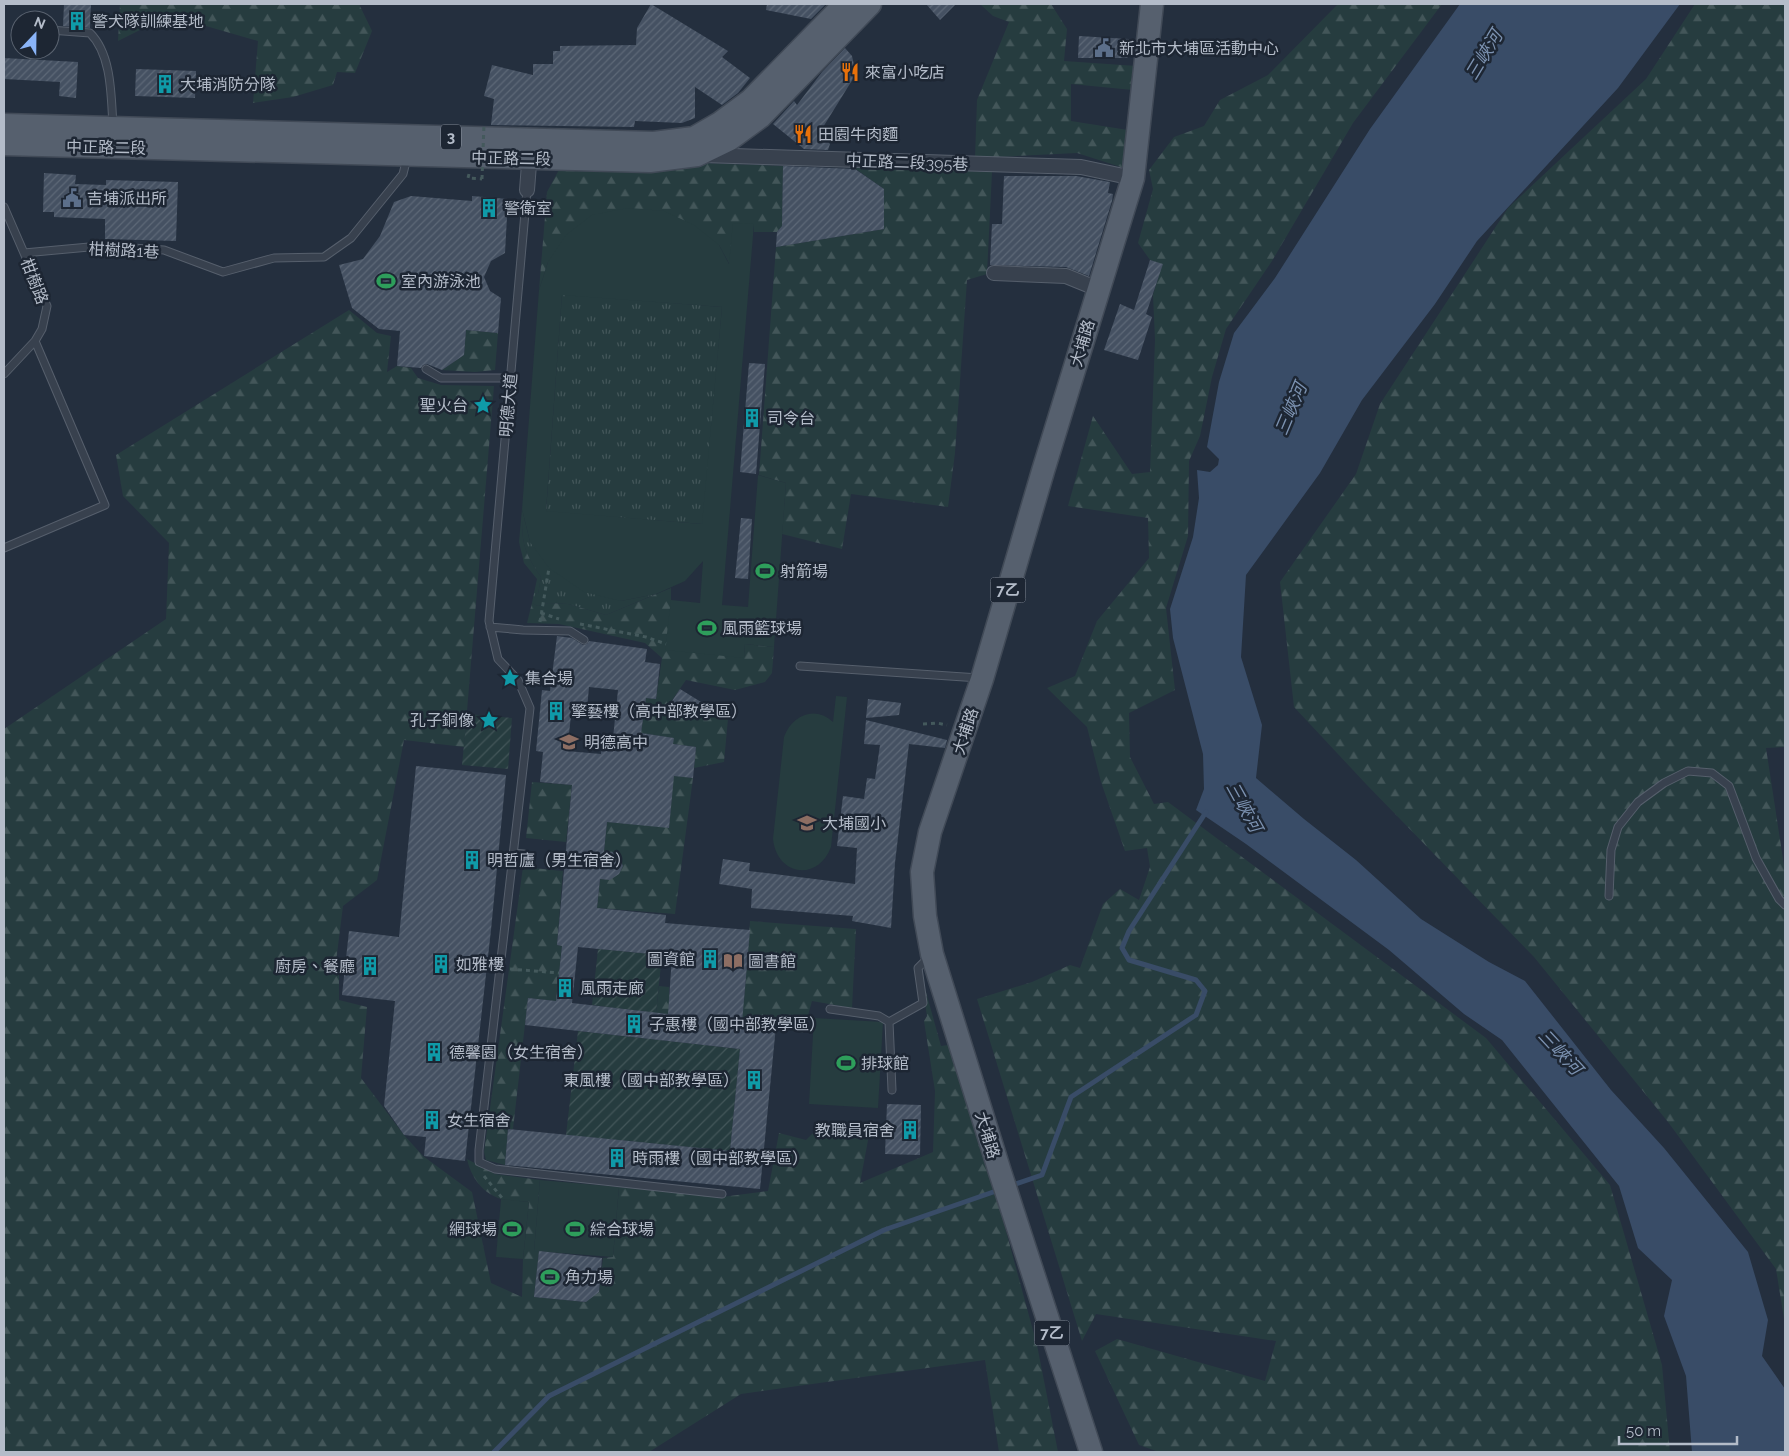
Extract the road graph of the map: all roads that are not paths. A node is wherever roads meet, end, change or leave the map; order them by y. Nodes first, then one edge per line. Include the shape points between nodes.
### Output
1 (844, 4) edge
2 (870, 4) edge
3 (1152, 4) edge
4 (60, 31) edge
5 (4, 125) edge
6 (113, 128) junction
7 (168, 139) junction
8 (4, 144) edge
9 (696, 147) junction
10 (531, 149) junction
11 (408, 155) junction
12 (1132, 178) junction
13 (527, 190) joint
14 (4, 207) edge
15 (24, 253) junction
16 (994, 273) dead end
17 (1098, 289) junction
18 (35, 341) junction
19 (7, 366) edge
20 (426, 369) dead end
21 (4, 374) edge
22 (510, 378) junction
23 (4, 548) edge
24 (490, 624) junction
25 (584, 640) dead end
26 (800, 666) dead end
27 (982, 679) junction
28 (513, 853) junction
29 (524, 854) dead end
30 (1609, 896) dead end
31 (1785, 905) edge
32 (932, 954) junction
33 (830, 1009) dead end
34 (889, 1022) junction
35 (892, 1090) dead end
36 (722, 1194) dead end
37 (1091, 1452) edge

1 - 9 main road, 中正路二段 / 3 via 751,100
2 - 9 main road, 中正路二段 / 3 via 760,117 730,139
3 - 12 main road, 大埔路 / 7乙
4 - 6 lane via 90,33 98,41 110,78
5 - 6 main road, 中正路二段 / 3
6 - 7 main road, 中正路二段 / 3
7 - 8 main road, 中正路二段 / 3
7 - 10 main road, 中正路二段 / 3
7 - 11 main road, 中正路二段 / 3
9 - 10 main road, 中正路二段 / 3 via 650,161
9 - 12 street, 中正路二段395巷 via 1081,166
10 - 11 main road, 中正路二段 / 3
10 - 13 street
11 - 15 lane, 柑樹路1巷 via 403,174 357,231 324,257 274,258 223,272 164,250 100,246
12 - 17 main road, 大埔路 / 7乙
13 - 22 lane, 明德大道
14 - 15 lane, 柑樹路
15 - 18 lane, 柑樹路 via 47,306 42,329
16 - 17 street via 1066,276
17 - 27 main road, 大埔路 / 7乙
18 - 19 lane, 柑樹路
18 - 23 lane via 105,505
19 - 21 lane, 柑樹路
20 - 22 lane via 441,378
22 - 24 lane, 明德大道
24 - 25 lane via 523,630 570,631
24 - 28 lane, 明德大道 via 498,659 518,680 530,708
26 - 27 lane
27 - 32 main road, 大埔路 / 7乙 via 930,832 922,872
28 - 29 lane
28 - 36 lane, 明德大道 via 480,1162 495,1169
30 - 31 lane via 1611,850 1618,827 1638,802 1688,770 1712,773 1729,786 1756,858
32 - 34 lane via 918,968 923,1002
32 - 37 main road, 大埔路 / 7乙
33 - 34 lane via 880,1016
34 - 35 lane

